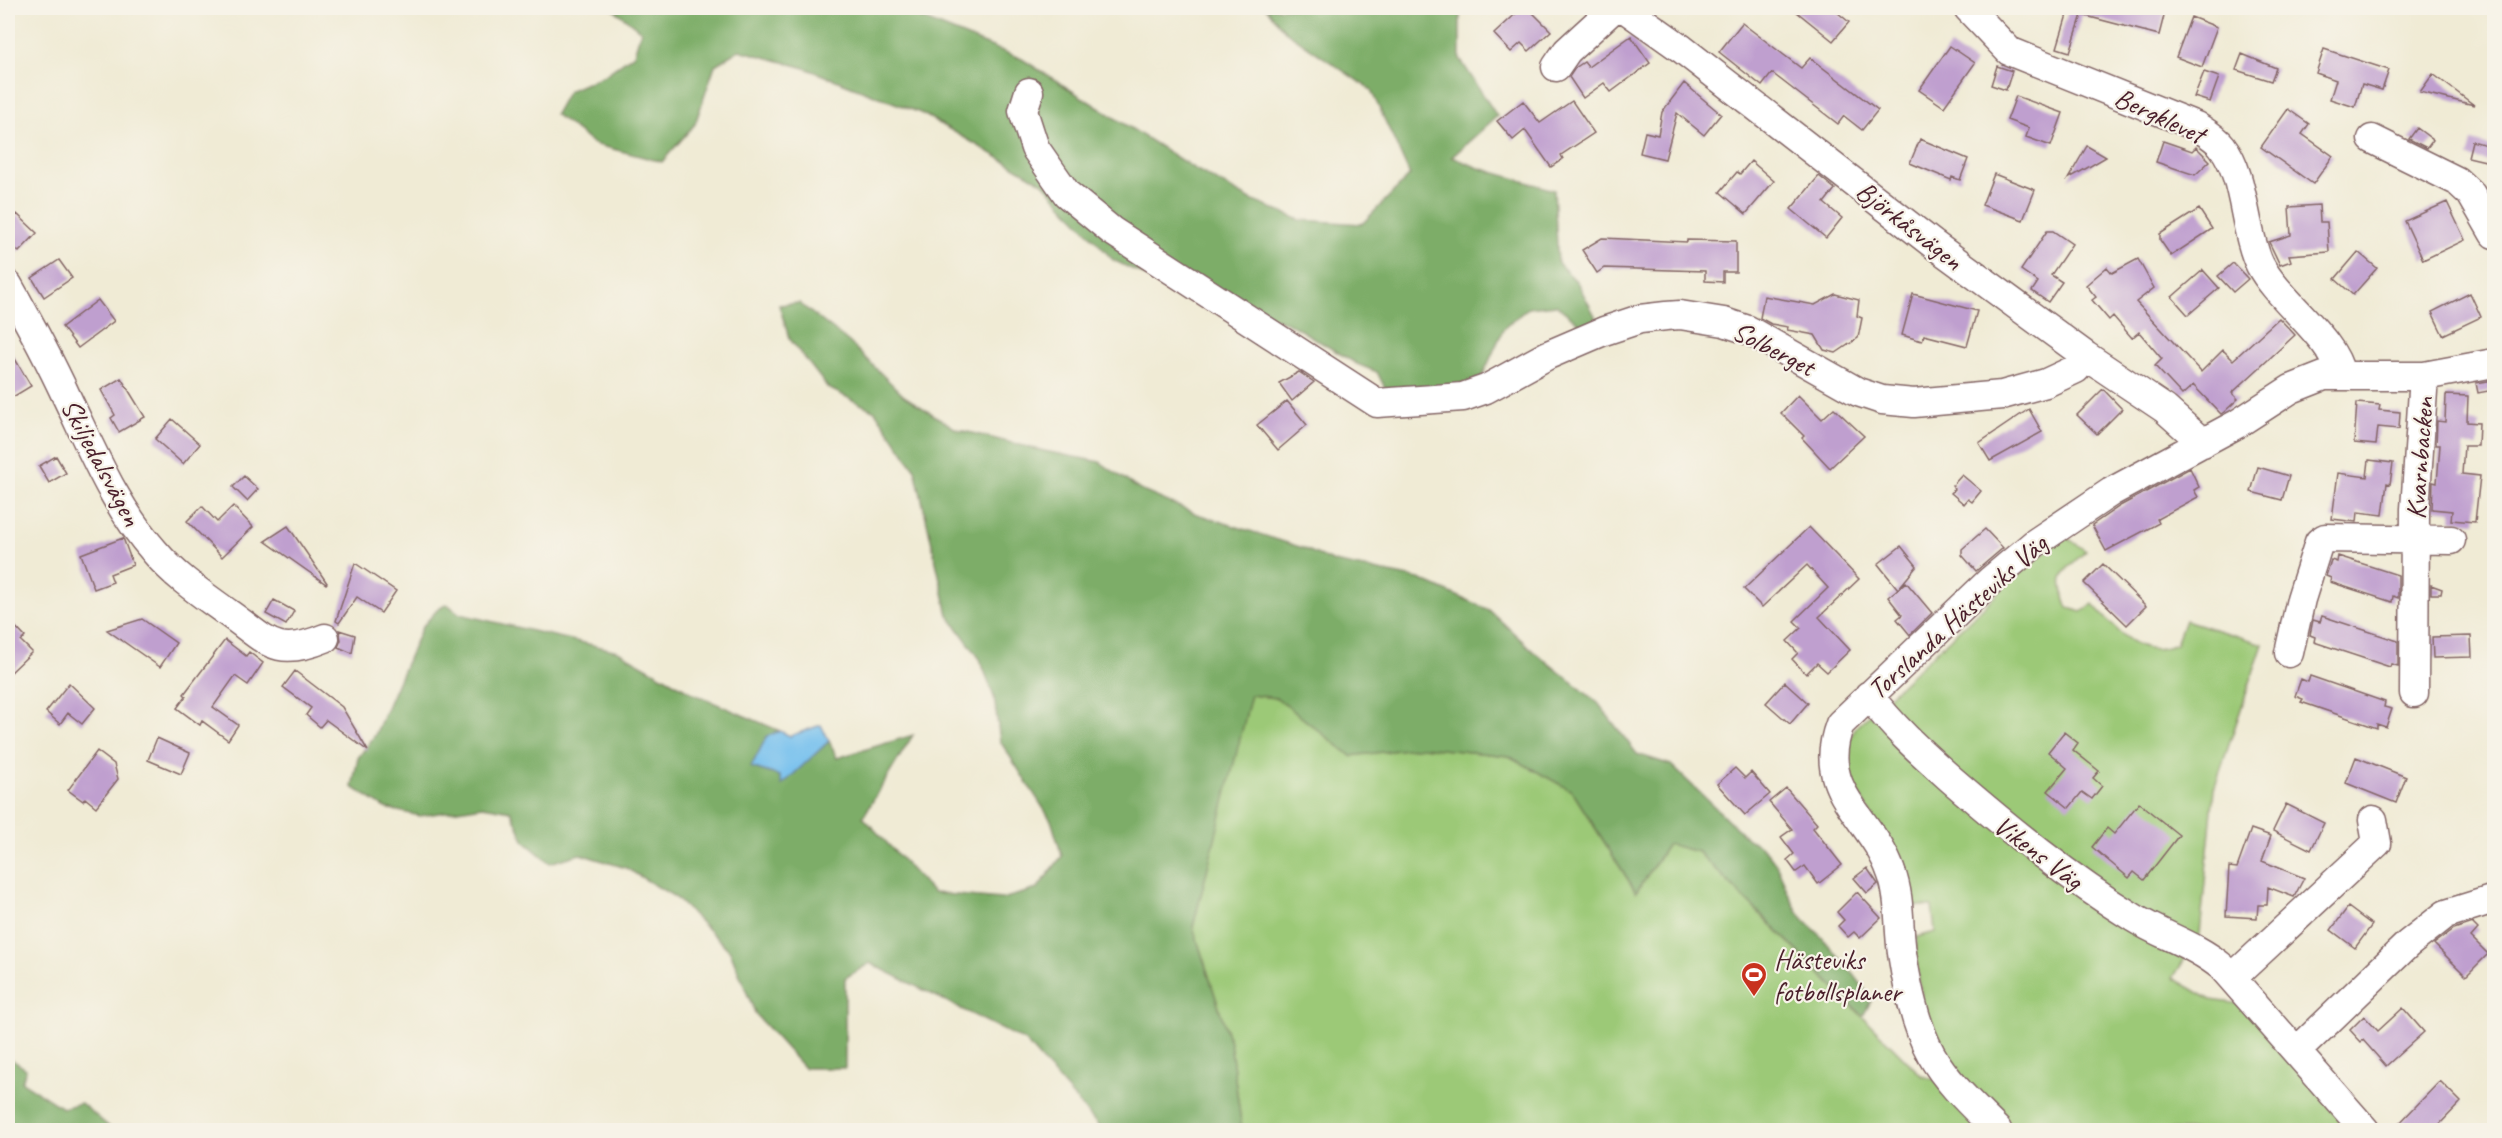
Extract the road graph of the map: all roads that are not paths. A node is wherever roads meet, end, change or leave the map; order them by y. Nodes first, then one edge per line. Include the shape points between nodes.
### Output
1 (1616, 8) edge
2 (1968, 8) edge
3 (1556, 67) dead end
4 (1029, 92) dead end
5 (2372, 139) dead end
6 (2493, 225) edge
7 (8, 285) edge
8 (2086, 356) junction
9 (2494, 363) edge
10 (2341, 375) junction
11 (2424, 376) junction
12 (2203, 443) junction
13 (2451, 540) dead end
14 (2414, 541) junction
15 (325, 638) dead end
16 (2289, 652) dead end
17 (2414, 693) dead end
18 (1869, 695) junction
19 (2373, 820) dead end
20 (2491, 900) dead end
21 (2232, 978) junction
22 (2297, 1051) junction
23 (1997, 1131) edge
24 (2365, 1131) edge

1 - 3 street, Björkåsvägen via 1567,51
1 - 8 street, Björkåsvägen via 1627,10 1682,49 1933,244
2 - 10 street, Bergklevet via 2009,51 2196,126 2221,146 2233,170 2259,263 2338,361
4 - 8 street, Solberget via 1023,111 1035,148 1066,194 1112,231 1377,403 1463,397 1604,331 1640,319 1680,315 1748,330 1858,392 1882,400 1914,403 2002,395 2046,383 2076,369
5 - 6 street via 2457,181
7 - 15 street, Skiljedalsvägen via 105,478 125,514 155,553 193,589 269,645 293,647
8 - 12 street, Björkåsvägen via 2165,409
9 - 11 street, Torslanda Hästeviks Väg
10 - 11 street, Torslanda Hästeviks Väg
10 - 12 street, Torslanda Hästeviks Väg via 2324,376 2291,389
11 - 14 street, Kvarnbacken
12 - 18 street, Torslanda Hästeviks Väg via 2111,492 2036,543
13 - 14 street, Kvarnbacken
14 - 16 street, Kvarnbacken via 2325,538 2319,542
14 - 17 street, Kvarnbacken
18 - 21 street, Vikens Väg via 1916,747 1988,813 2077,881 2136,920 2210,957
18 - 23 street, Torslanda Hästeviks Väg via 1840,724 1831,758 1836,779 1892,872 1909,992 1930,1053
19 - 21 street via 2377,843
20 - 22 street via 2446,914 2408,944
21 - 22 street, Vikens Väg
22 - 24 street, Vikens Väg

